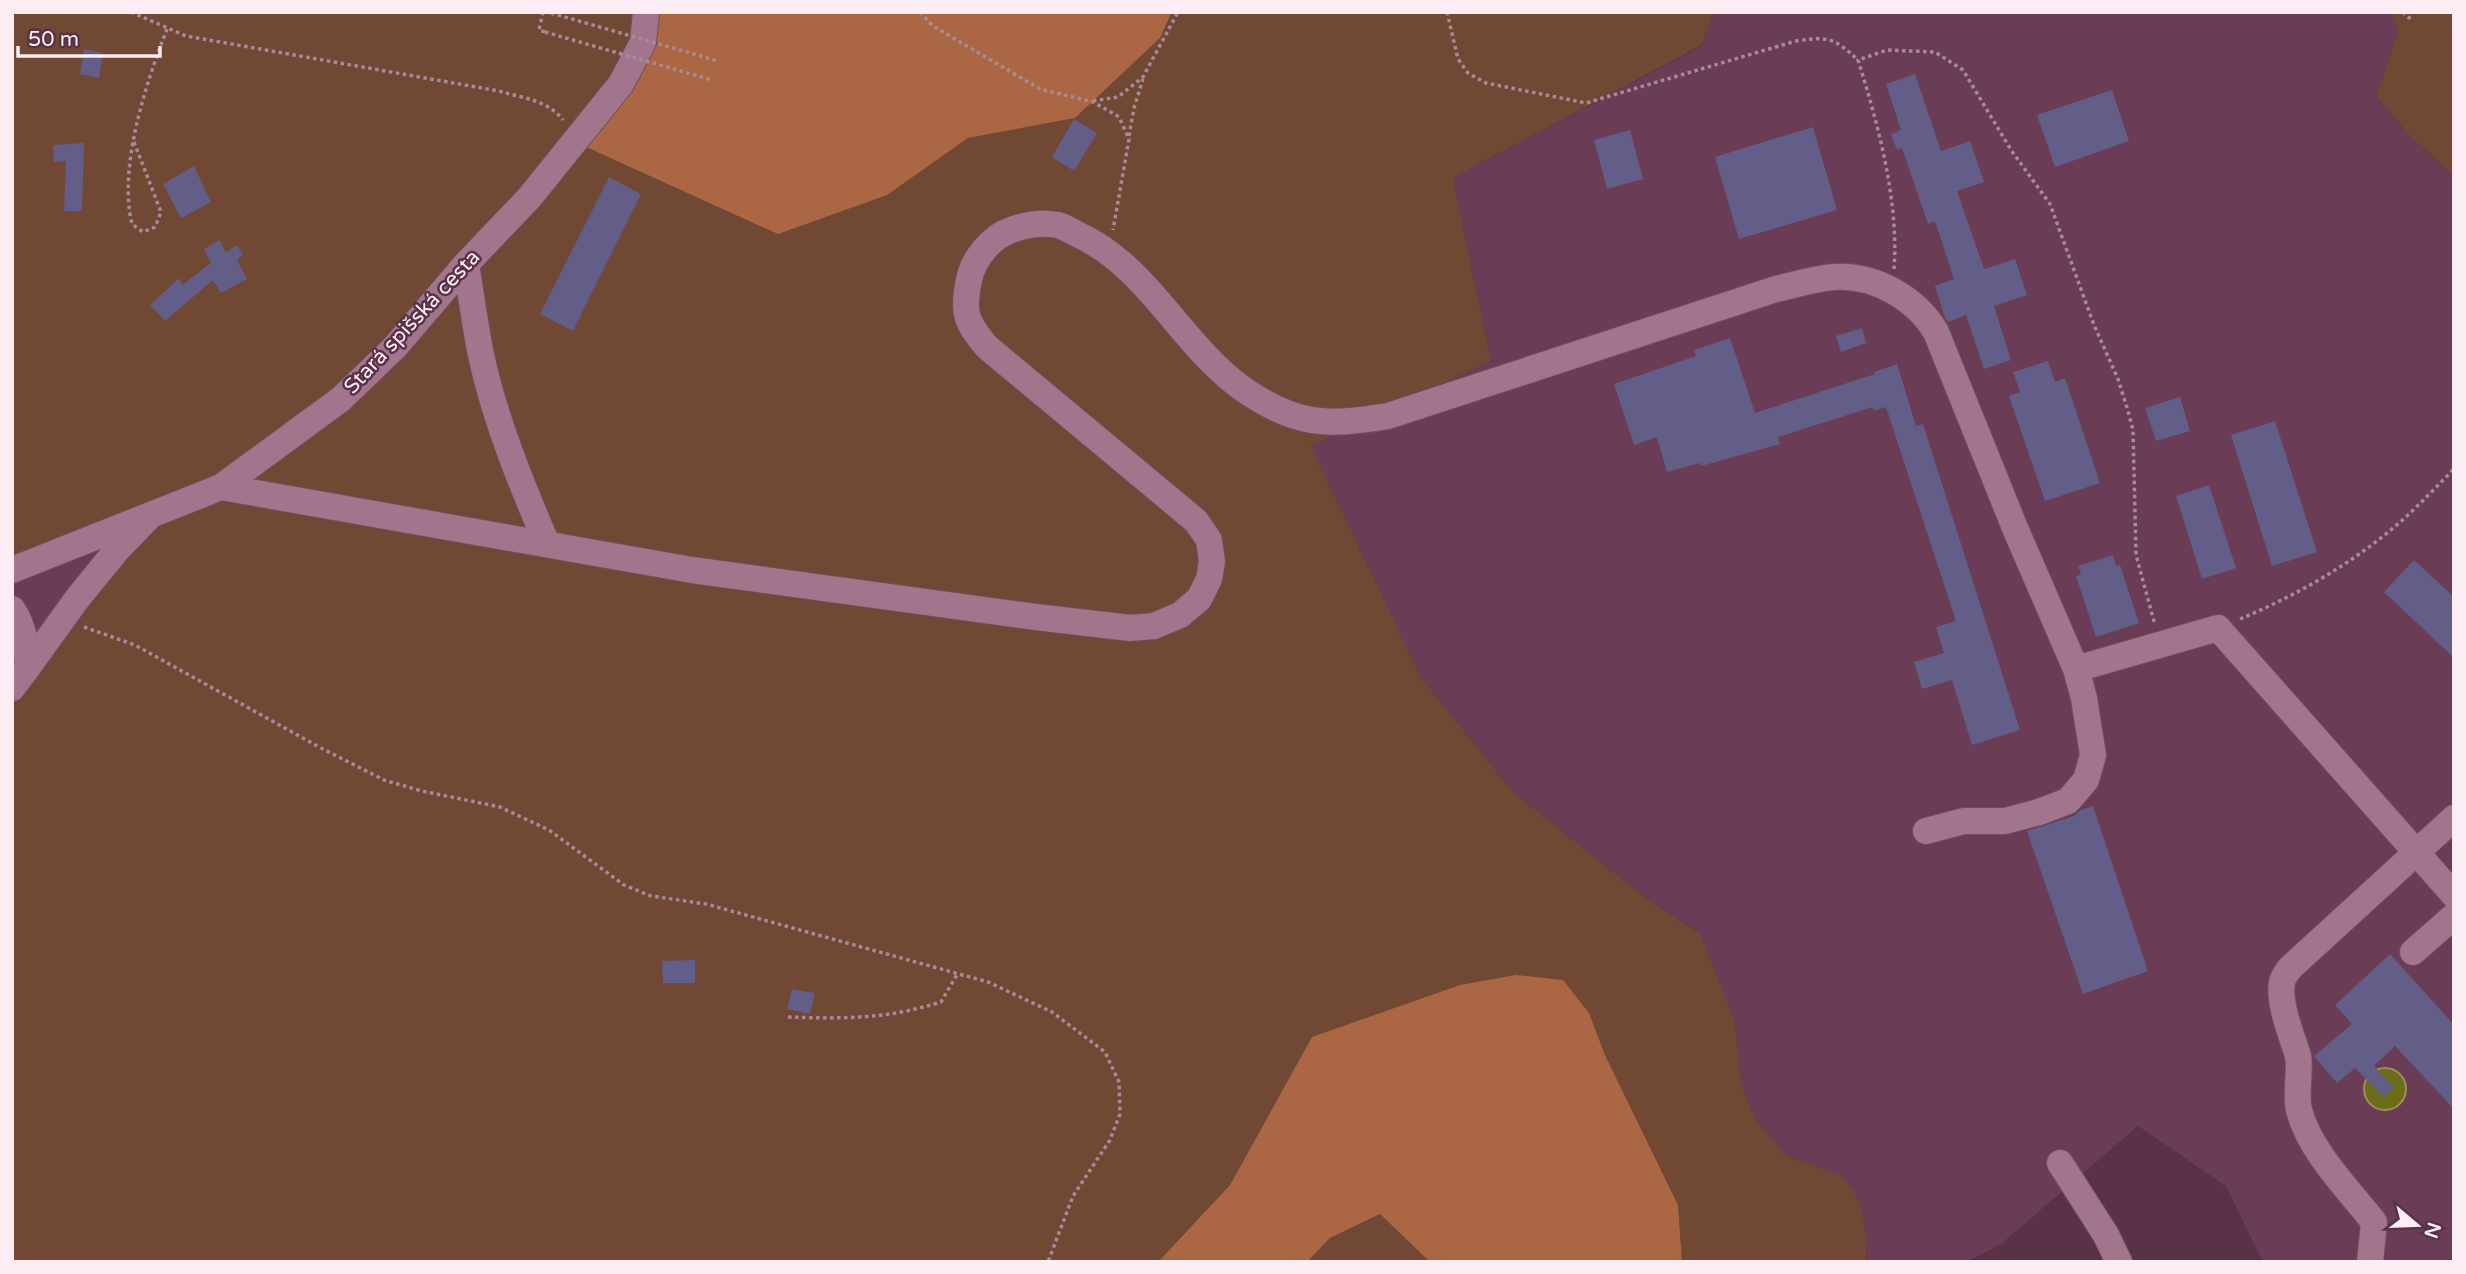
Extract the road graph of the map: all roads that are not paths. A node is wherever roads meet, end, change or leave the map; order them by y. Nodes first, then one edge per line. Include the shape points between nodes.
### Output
1 (646, 12) edge
2 (466, 264) junction
3 (221, 487) junction
4 (153, 512) junction
5 (547, 544) junction
6 (12, 570) edge
7 (12, 609) edge
8 (28, 667) junction
9 (2076, 670) junction
10 (12, 688) edge
11 (2454, 818) edge
12 (1926, 831) dead end
13 (2416, 852) junction
14 (2454, 895) edge
15 (2454, 916) edge
16 (2413, 952) dead end
17 (2060, 1163) dead end
18 (2119, 1262) edge
19 (2370, 1262) edge

1 - 2 street, Stará spišská cesta via 643,42 621,84 529,198
2 - 3 street, Stará spišská cesta via 341,400
2 - 5 street via 496,408
3 - 4 street, Stará spišská cesta
3 - 5 street
4 - 6 street, Stará spišská cesta
4 - 8 street via 116,551
5 - 9 street via 692,570 1130,628 1154,626 1180,615 1199,599 1212,562 1209,540 1196,521 987,347 972,329 964,304 970,274 984,249 1003,233 1026,225 1058,225 1090,239 1124,264 1216,365 1243,388 1301,419 1324,423 1388,416 1776,289 1835,277 1888,288 1929,320
7 - 8 street via 21,623
8 - 10 street
9 - 12 street via 2093,755 2086,780 2068,801 2005,821 1964,821
9 - 13 street via 2218,628
11 - 13 street
13 - 14 street
13 - 19 street via 2290,968 2282,981 2299,1062 2299,1110 2316,1149 2374,1222
15 - 16 street
17 - 18 street

